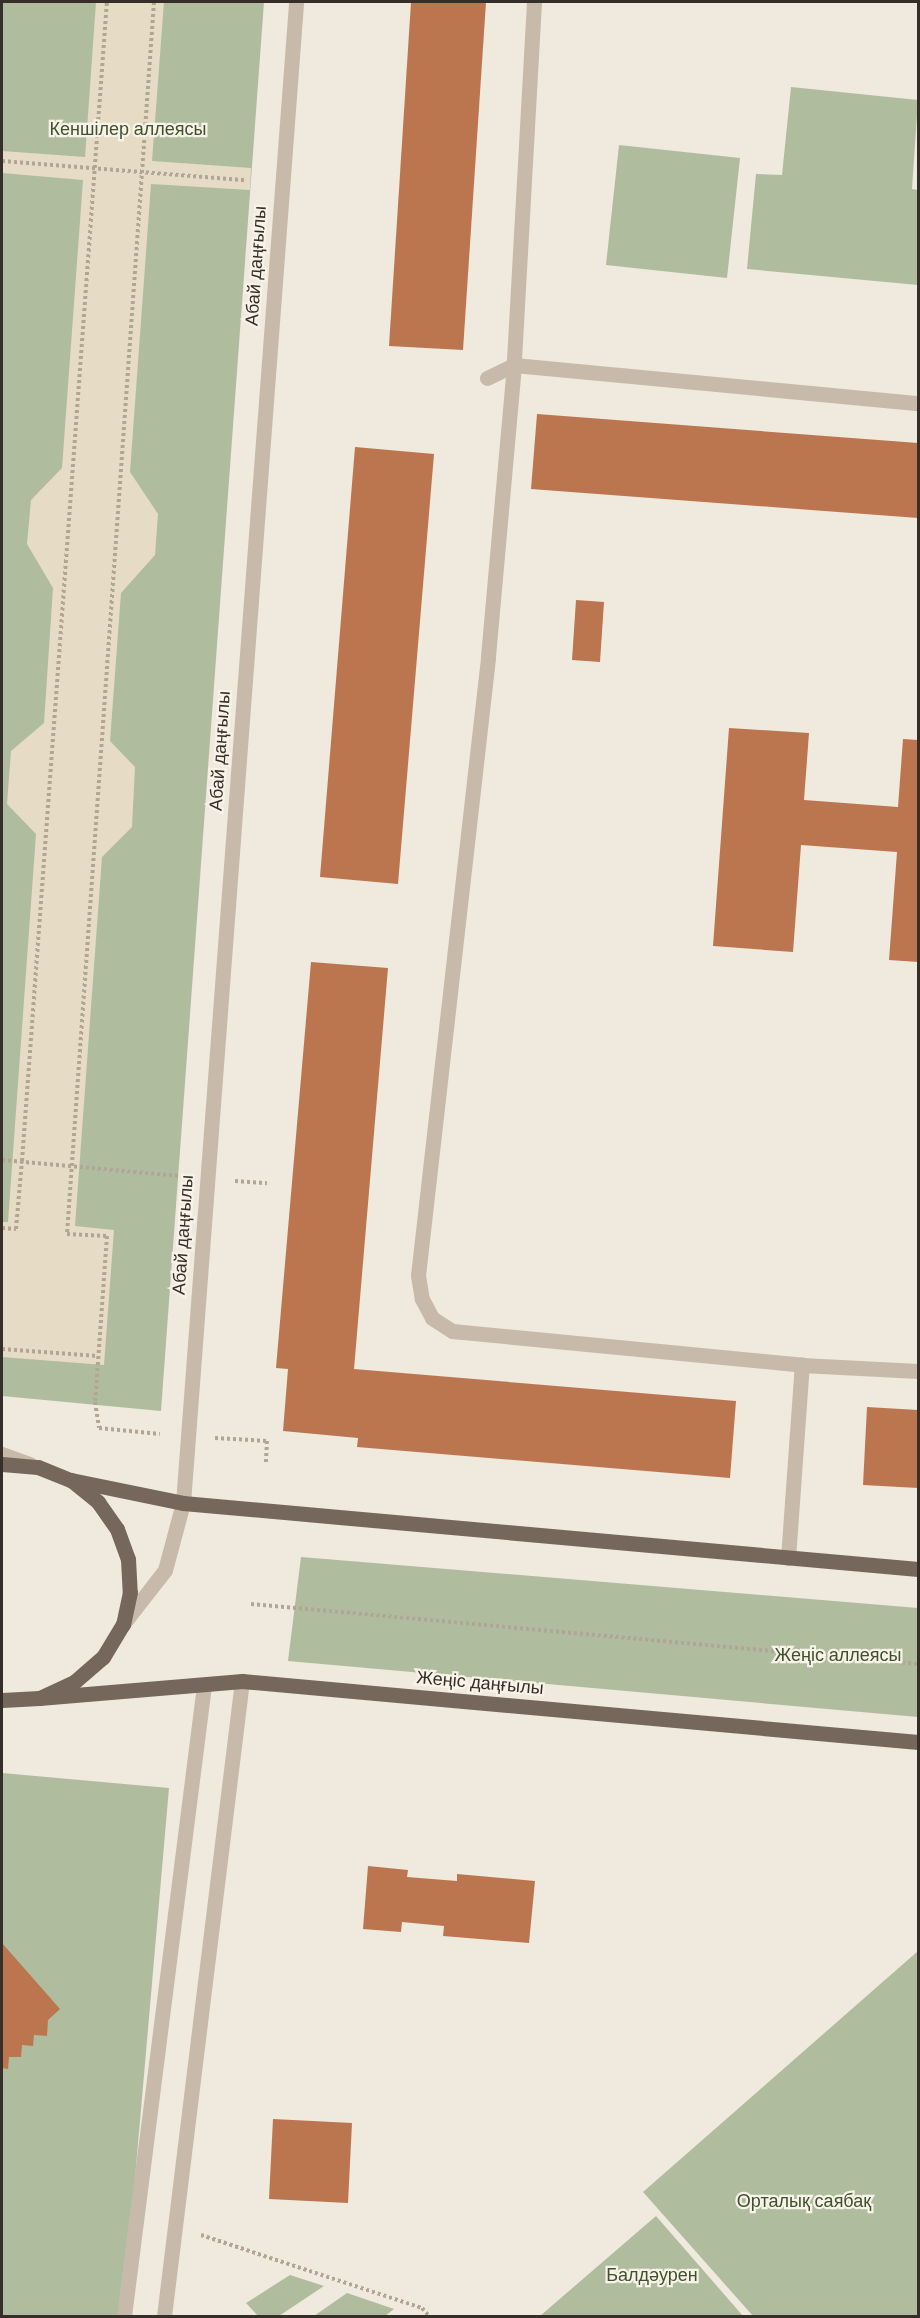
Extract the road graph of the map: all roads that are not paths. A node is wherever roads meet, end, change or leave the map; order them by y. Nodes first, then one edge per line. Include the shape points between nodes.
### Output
1 (296, 2) edge
2 (534, 2) edge
3 (514, 366) junction
4 (487, 378) dead end
5 (918, 403) edge
6 (802, 1365) junction
7 (918, 1371) edge
8 (2, 1454) edge
9 (2, 1464) edge
10 (38, 1467) junction
11 (71, 1480) junction
12 (183, 1503) junction
13 (788, 1558) junction
14 (918, 1569) edge
15 (123, 1624) junction
16 (242, 1681) junction
17 (204, 1685) junction
18 (39, 1698) junction
19 (2, 1700) edge
20 (918, 1742) edge
21 (124, 2316) edge
22 (164, 2316) edge

1 - 12 street, Абай даңғылы
2 - 3 street
3 - 4 street
3 - 5 street
3 - 6 street via 488,658 418,1275 422,1299 432,1318 452,1331
6 - 7 street
6 - 13 street
8 - 10 street
9 - 10 main road
10 - 11 main road
11 - 12 main road
11 - 15 main road via 99,1502 117,1529 128,1559 130,1592
12 - 13 main road
12 - 15 street, Абай даңғылы via 165,1570
13 - 14 main road
15 - 18 main road via 103,1657 74,1682
16 - 17 main road, Жеңіс даңғылы
16 - 20 main road, Жеңіс даңғылы
16 - 22 street
17 - 18 main road, Жеңіс даңғылы
17 - 21 street
18 - 19 main road, Жеңіс даңғылы

